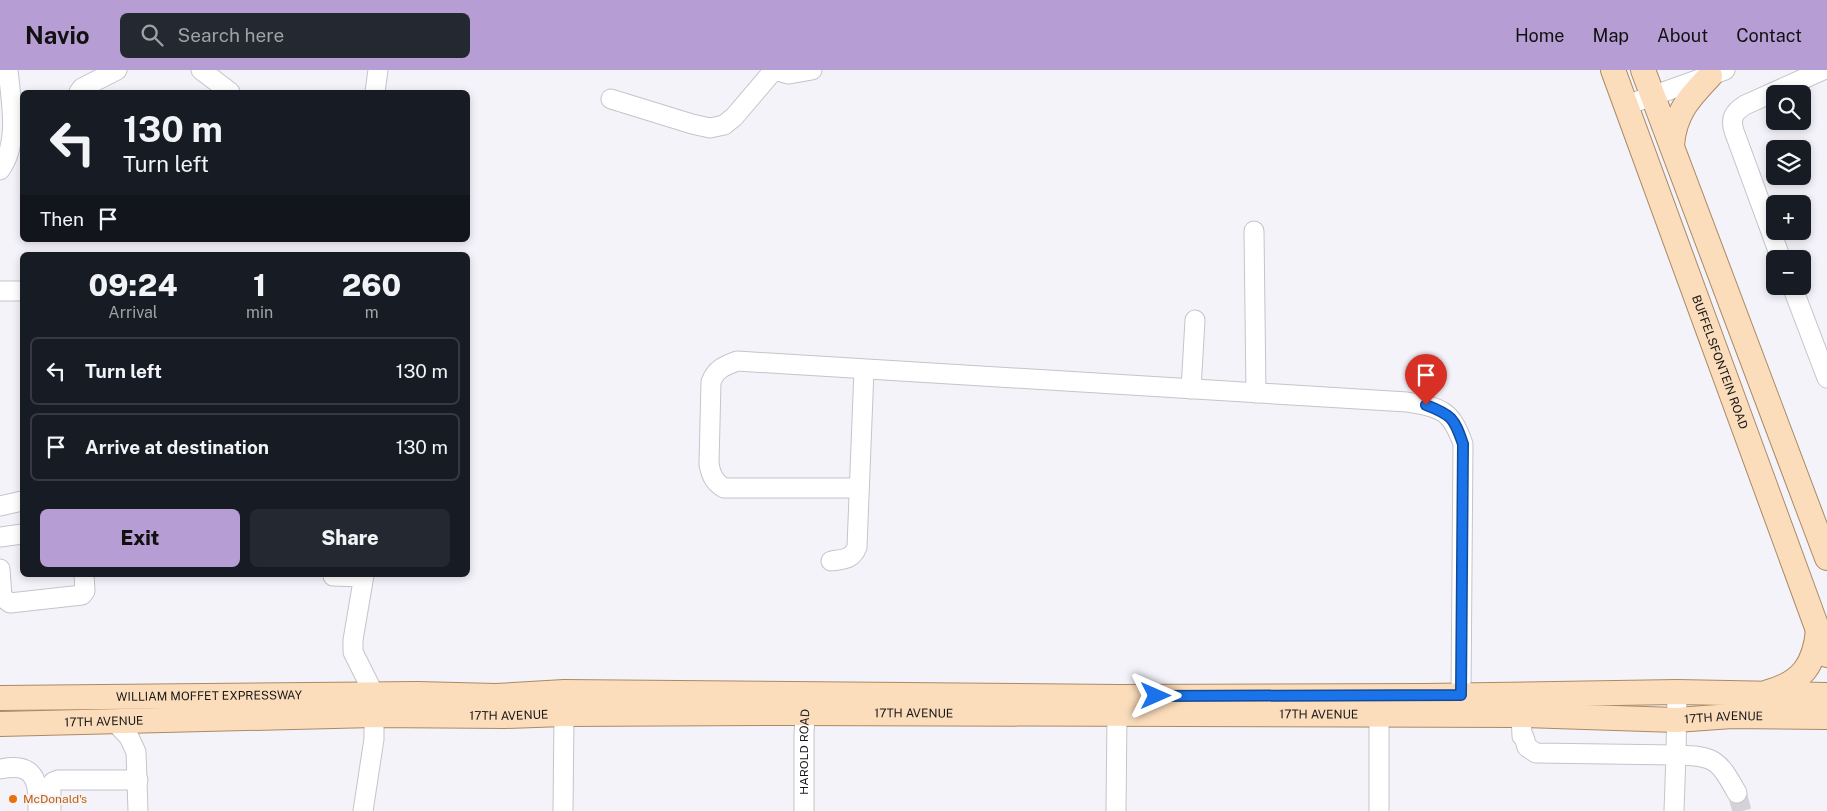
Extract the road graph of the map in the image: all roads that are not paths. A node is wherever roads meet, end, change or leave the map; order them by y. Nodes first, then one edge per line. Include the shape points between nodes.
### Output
1 (8, 70) edge
2 (117, 70) edge
3 (201, 70) edge
4 (378, 70) edge
5 (774, 70) edge
6 (812, 70) edge
7 (1613, 70) edge
8 (1643, 70) edge
9 (1823, 70) edge
10 (1712, 72) edge
11 (1827, 77) edge
12 (80, 90) edge
13 (227, 90) edge
14 (375, 90) edge
15 (1653, 97) junction
16 (611, 99) dead end
17 (1626, 105) junction
18 (18, 131) edge
19 (1672, 146) junction
20 (0, 170) edge
21 (1254, 231) dead end
22 (1778, 250) edge
23 (0, 291) edge
24 (20, 292) edge
25 (1795, 295) edge
26 (1195, 320) dead end
27 (864, 370) junction
28 (1827, 380) edge
29 (1191, 389) junction
30 (1256, 393) junction
31 (859, 488) junction
32 (20, 501) edge
33 (0, 506) edge
34 (20, 534) edge
35 (0, 537) edge
36 (1827, 558) edge
37 (831, 561) dead end
38 (0, 569) edge
39 (84, 577) edge
40 (363, 577) edge
41 (1818, 630) junction
42 (1827, 655) edge
43 (1677, 692) junction
44 (5, 694) edge
45 (417, 694) joint
46 (1762, 694) junction
47 (1827, 695) edge
48 (805, 704) junction
49 (374, 705) junction
50 (1462, 705) junction
51 (564, 714) junction
52 (1379, 714) junction
53 (1117, 715) junction
54 (1522, 715) junction
55 (1827, 717) edge
56 (164, 720) junction
57 (1676, 720) junction
58 (115, 722) junction
59 (0, 724) edge
60 (1676, 754) junction
61 (137, 761) junction
62 (0, 769) edge
63 (138, 780) junction
64 (1736, 793) tunnel mouth
65 (38, 811) edge
66 (51, 811) edge
67 (138, 811) edge
68 (363, 811) edge
69 (563, 811) edge
70 (804, 811) edge
71 (1116, 811) edge
72 (1379, 811) edge
73 (1674, 811) edge

1 - 18 street
2 - 12 street
3 - 13 street
4 - 14 street
5 - 6 street via 790,74
5 - 16 street via 734,117 724,125 710,128
7 - 17 main road, BUFFELSFONTEIN ROAD
8 - 15 main road
9 - 11 street
9 - 22 street via 1739,109 1732,117 1734,131
10 - 15 street
10 - 19 main road via 1680,112 1672,134
15 - 17 street
15 - 19 main road
17 - 41 main road, BUFFELSFONTEIN ROAD
18 - 20 street
19 - 36 main road
21 - 30 street
23 - 24 street
25 - 28 street
26 - 29 street
27 - 29 street
27 - 31 street
27 - 31 street via 737,362 721,367 711,382 709,464 717,484 724,488
29 - 30 street
30 - 50 street via 1426,405 1449,416 1456,426 1463,444
31 - 37 street via 855,554 848,559
32 - 33 street
34 - 35 street
38 - 39 street via 3,599 10,603 82,595 85,591
40 - 49 street via 353,652
41 - 42 main road, BUFFELSFONTEIN ROAD
41 - 46 main road via 1814,653 1800,676
43 - 46 main road, 17TH AVENUE
43 - 50 main road, 17TH AVENUE
43 - 57 street
44 - 49 main road, WILLIAM MOFFET EXPRESSWAY
45 - 48 main road, 17TH AVENUE via 496,696 564,692
45 - 49 main road, WILLIAM MOFFET EXPRESSWAY
46 - 47 main road, 17TH AVENUE
48 - 50 main road, 17TH AVENUE via 1109,696
48 - 51 main road, 17TH AVENUE
48 - 53 main road, 17TH AVENUE
48 - 70 street, HAROLD ROAD
49 - 51 main road, 17TH AVENUE via 505,716
49 - 56 main road, 17TH AVENUE
49 - 68 street via 374,739
50 - 52 main road, 17TH AVENUE
50 - 54 main road, 17TH AVENUE
51 - 69 street
52 - 53 main road, 17TH AVENUE
52 - 72 street
53 - 71 street
54 - 57 main road, 17TH AVENUE
54 - 60 street via 1522,736 1527,747 1536,753
55 - 57 main road, 17TH AVENUE via 1732,716
56 - 58 main road, 17TH AVENUE
56 - 61 street via 140,743
57 - 60 street
58 - 59 main road, 17TH AVENUE
58 - 61 street via 132,740
60 - 64 street via 1712,759
60 - 73 street
61 - 63 street
62 - 65 street via 20,768 30,773 38,790
63 - 66 street via 63,778 51,786
63 - 67 street

